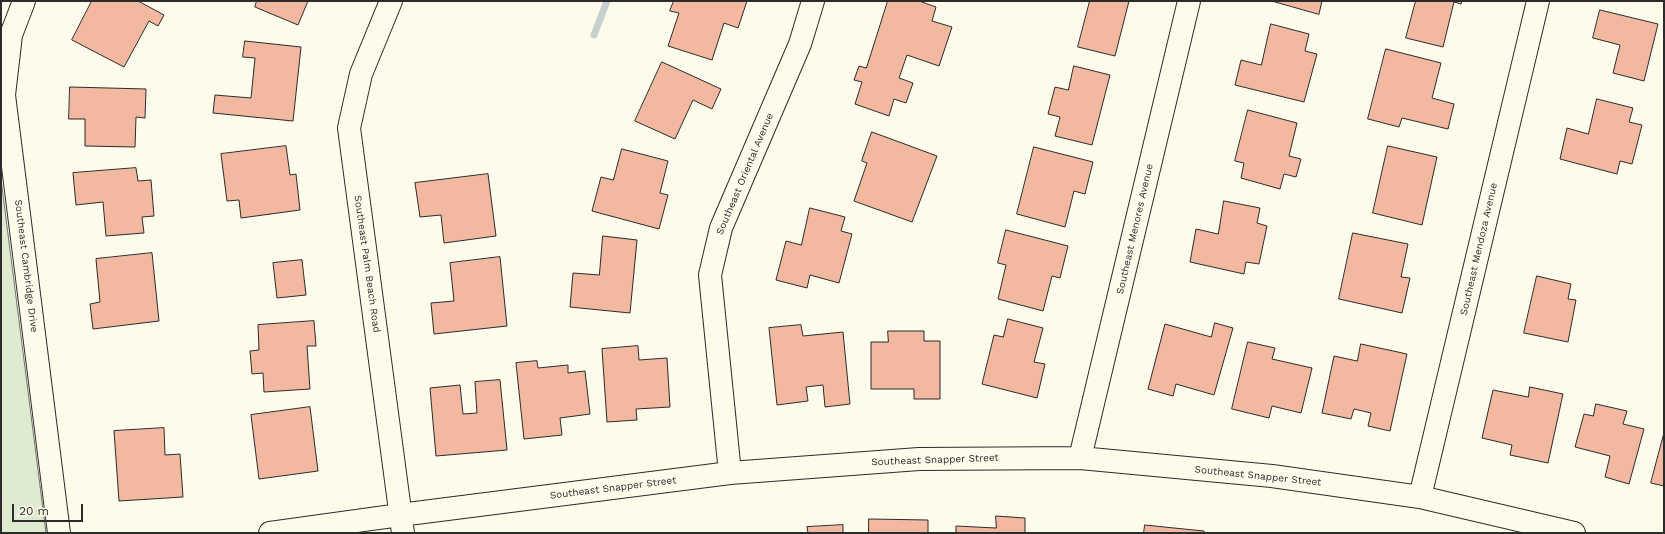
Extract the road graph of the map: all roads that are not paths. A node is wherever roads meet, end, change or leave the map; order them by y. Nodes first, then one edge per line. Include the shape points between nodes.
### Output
1 (24, 1) edge
2 (391, 1) edge
3 (813, 1) edge
4 (1189, 1) edge
5 (1538, 1) edge
6 (1080, 458) junction
7 (730, 472) junction
8 (1420, 497) junction
9 (402, 524) edge
10 (59, 533) edge
11 (270, 533) edge
12 (1574, 533) edge

1 - 10 street, Southeast Cambridge Drive via 12,35 4,95
2 - 9 street, Southeast Palm Beach Road via 361,74 349,128
3 - 7 street, Southeast Oriental Avenue via 800,44 720,228 710,275
4 - 6 street, Southeast Menores Avenue
5 - 8 street, Southeast Mendoza Avenue
6 - 7 street, Southeast Snapper Street via 919,459
6 - 8 street, Southeast Snapper Street via 1272,476
7 - 9 street, Southeast Snapper Street
8 - 12 street, Southeast Snapper Street
9 - 11 street, Southeast Snapper Street

